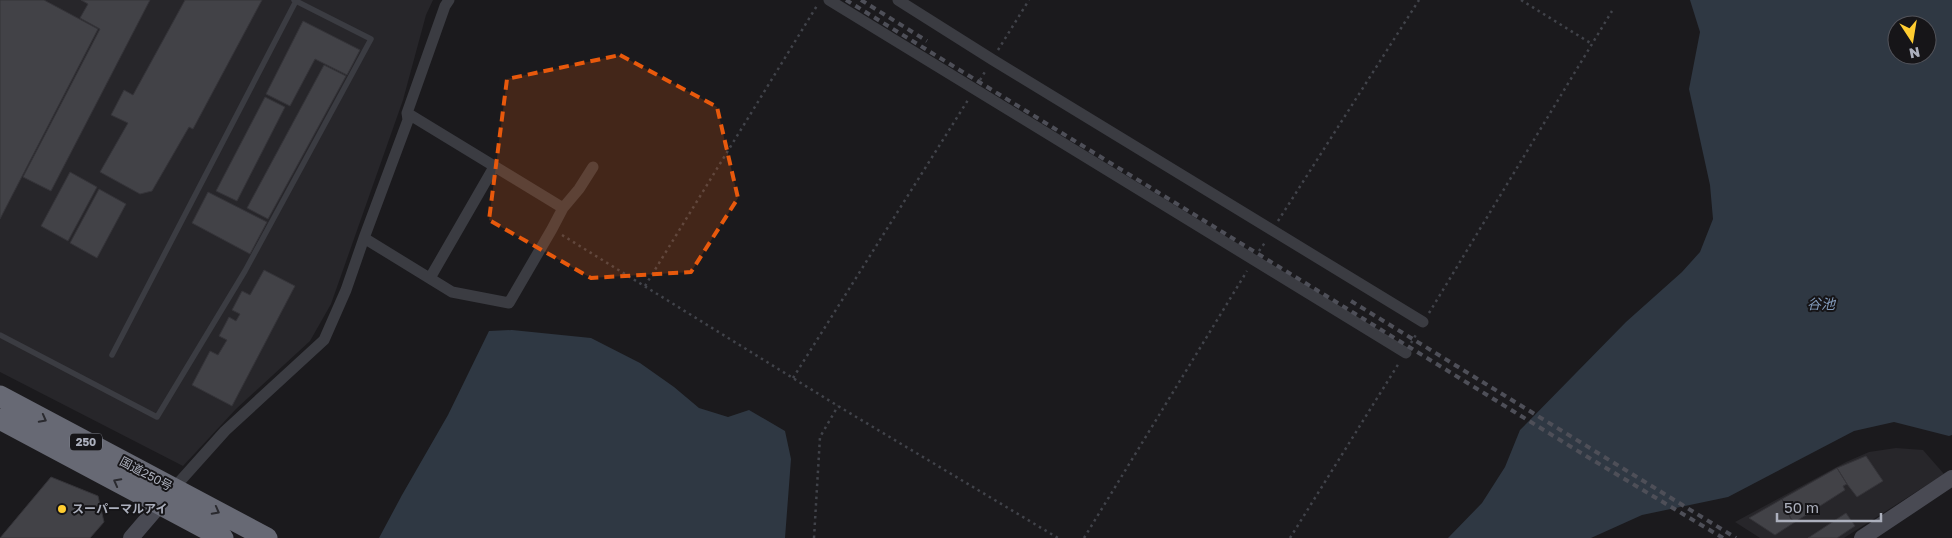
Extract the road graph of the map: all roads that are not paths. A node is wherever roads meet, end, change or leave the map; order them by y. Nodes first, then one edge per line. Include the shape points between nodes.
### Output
1 (295, 0) edge
2 (449, 0) edge
3 (829, 0) edge
4 (898, 0) edge
5 (407, 113) junction
6 (593, 166) dead end
7 (494, 167) junction
8 (562, 208) junction
9 (364, 238) junction
10 (430, 278) junction
11 (1423, 322) road end
12 (0, 335) edge
13 (1406, 353) road end
14 (112, 355) dead end
15 (0, 396) edge
16 (0, 419) edge
17 (1952, 478) edge
18 (167, 497) junction
19 (131, 538) edge
20 (223, 538) edge
21 (267, 538) edge
22 (1862, 538) edge

1 - 12 lane via 372,40 245,271 157,416
1 - 14 lane
2 - 5 street
3 - 13 street
4 - 11 street
5 - 7 street
5 - 9 street via 408,120
6 - 8 street
7 - 8 street
7 - 10 street
8 - 10 street via 509,303 452,292
9 - 10 street
9 - 18 street via 324,340 225,431
15 -> 18 highway, 国道250号 / 250
18 -> 16 highway, 国道250号 / 250
17 - 22 main road
18 - 19 main road
18 - 20 highway, 国道250号 / 250
18 -> 21 highway, 国道250号 / 250

